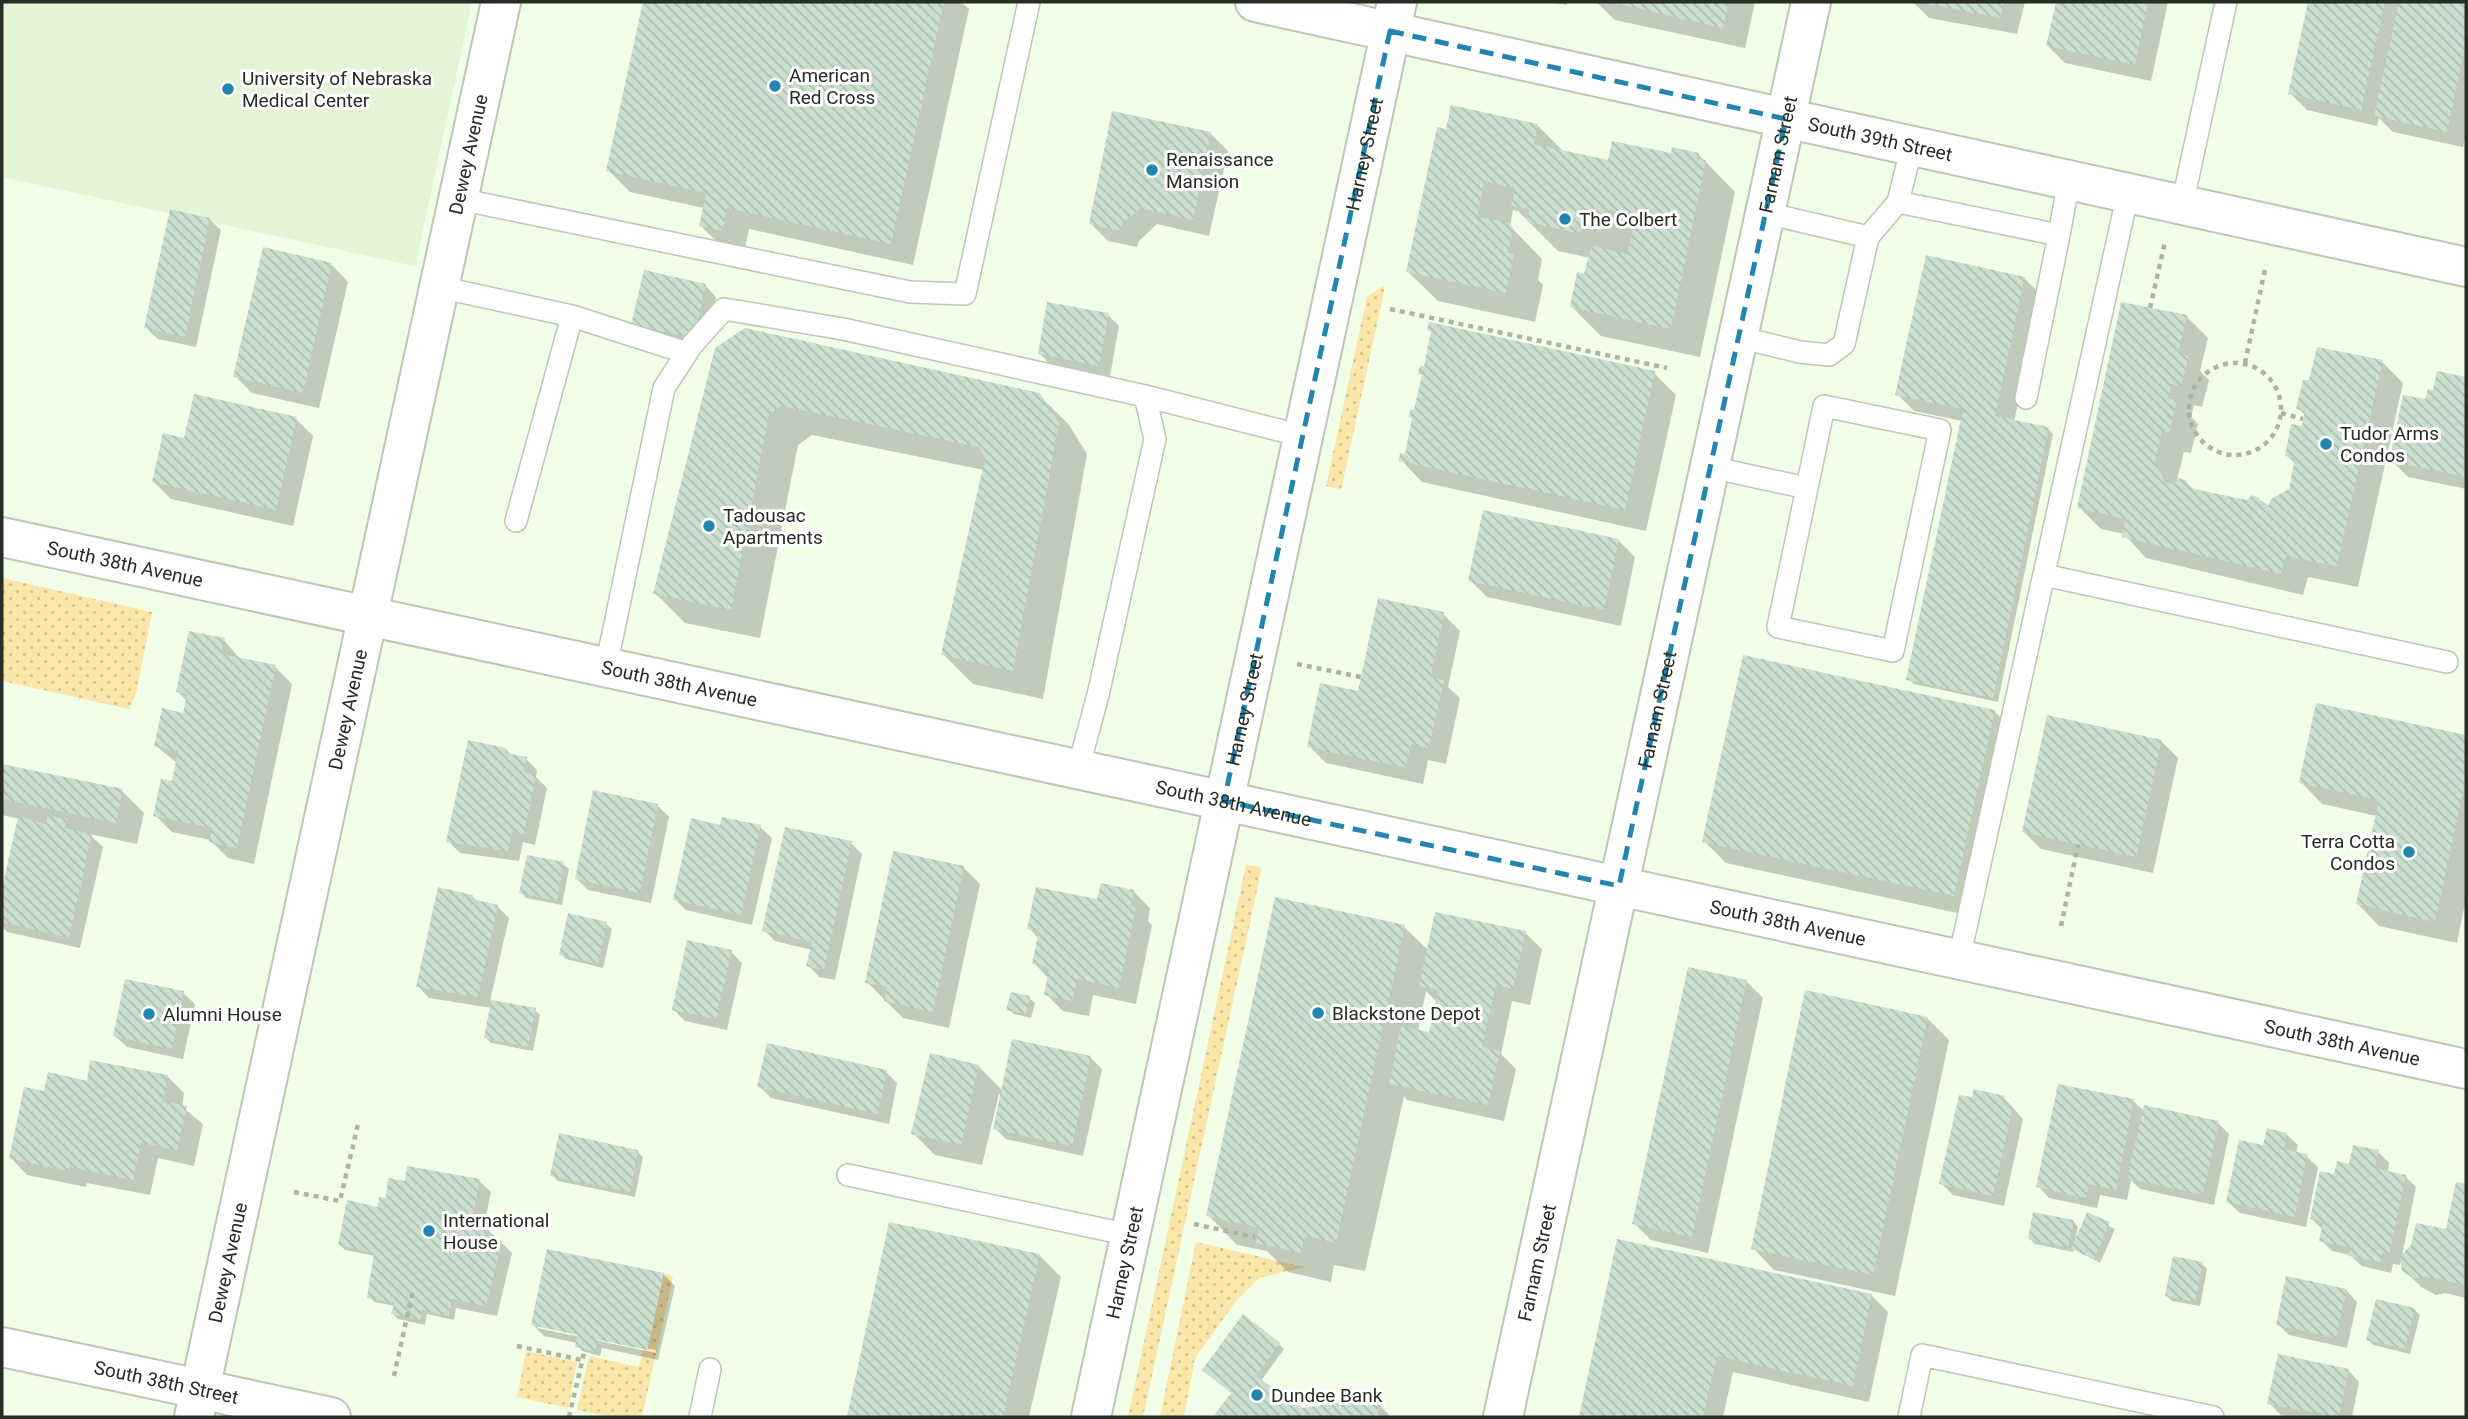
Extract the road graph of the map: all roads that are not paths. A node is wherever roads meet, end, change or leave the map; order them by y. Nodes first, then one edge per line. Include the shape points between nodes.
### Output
1 (501, 2) edge
2 (1029, 2) edge
3 (1255, 2) edge
4 (1811, 2) edge
5 (2226, 2) edge
6 (1302, 7) edge
7 (1393, 16) edge
8 (1786, 119) junction
9 (1912, 146) junction
10 (2069, 180) junction
11 (2127, 193) junction
12 (459, 199) junction
13 (1898, 202) junction
14 (1766, 213) junction
15 (2174, 222) junction
16 (2059, 235) junction
17 (1868, 237) junction
18 (2466, 267) edge
19 (439, 287) junction
20 (572, 316) junction
21 (1738, 337) junction
22 (687, 353) junction
23 (1145, 396) junction
24 (2026, 398) dead end
25 (1303, 436) junction
26 (1710, 467) junction
27 (1807, 488) junction
28 (516, 521) dead end
29 (2, 537) edge
30 (2043, 575) junction
31 (368, 615) junction
32 (2446, 662) dead end
33 (606, 667) junction
34 (1078, 769) junction
35 (1223, 801) junction
36 (1619, 886) junction
37 (1959, 959) junction
38 (2466, 1069) edge
39 (848, 1175) dead end
40 (1130, 1235) junction
41 (2, 1347) edge
42 (710, 1369) dead end
43 (197, 1403) edge
44 (331, 1417) edge
45 (699, 1417) edge
46 (1091, 1417) edge
47 (1503, 1417) edge
48 (1909, 1417) edge
49 (2213, 1417) edge

1 - 12 street, Dewey Avenue
2 - 12 lane via 965,294 910,292
3 - 6 street, South 39th Street
4 - 8 street, Farnam Street
5 - 15 lane
6 - 7 street, South 39th Street
7 - 8 street, South 39th Street
7 - 25 street, Harney Street
8 - 9 street, South 39th Street
8 - 14 street, Farnam Street
9 - 10 street, South 39th Street
9 - 13 lane
10 - 11 street, South 39th Street
10 - 16 lane
11 - 15 street, South 39th Street
11 - 30 lane
12 - 19 street, Dewey Avenue
13 - 16 lane
13 - 17 lane
14 - 17 lane
14 - 21 street, Farnam Street
15 - 18 street, South 39th Street
16 - 24 lane
17 - 21 lane via 1844,344 1829,355
19 - 20 lane
19 - 31 street, Dewey Avenue
20 - 22 lane
20 - 28 lane
21 - 26 street, Farnam Street
22 - 23 lane via 724,309 843,328
22 - 33 lane via 664,388
23 - 25 lane
23 - 34 lane via 1155,439
25 - 35 street, Harney Street
26 - 27 lane
26 - 36 street, Farnam Street
27 - 27 lane via 1824,406 1940,430 1893,651 1778,627
29 - 31 street, South 38th Avenue
30 - 32 lane
30 - 37 lane
31 - 33 street, South 38th Avenue
31 - 43 street, Dewey Avenue
33 - 34 street, South 38th Avenue
34 - 35 street, South 38th Avenue
35 - 36 street, South 38th Avenue
35 - 40 street, Harney Street
36 - 37 street, South 38th Avenue
36 - 47 street, Farnam Street
37 - 38 street, South 38th Avenue
39 - 40 lane
40 - 46 street, Harney Street
41 - 43 street, South 38th Street
42 - 45 lane
43 - 44 street, South 38th Street
48 - 49 lane via 1922,1355

